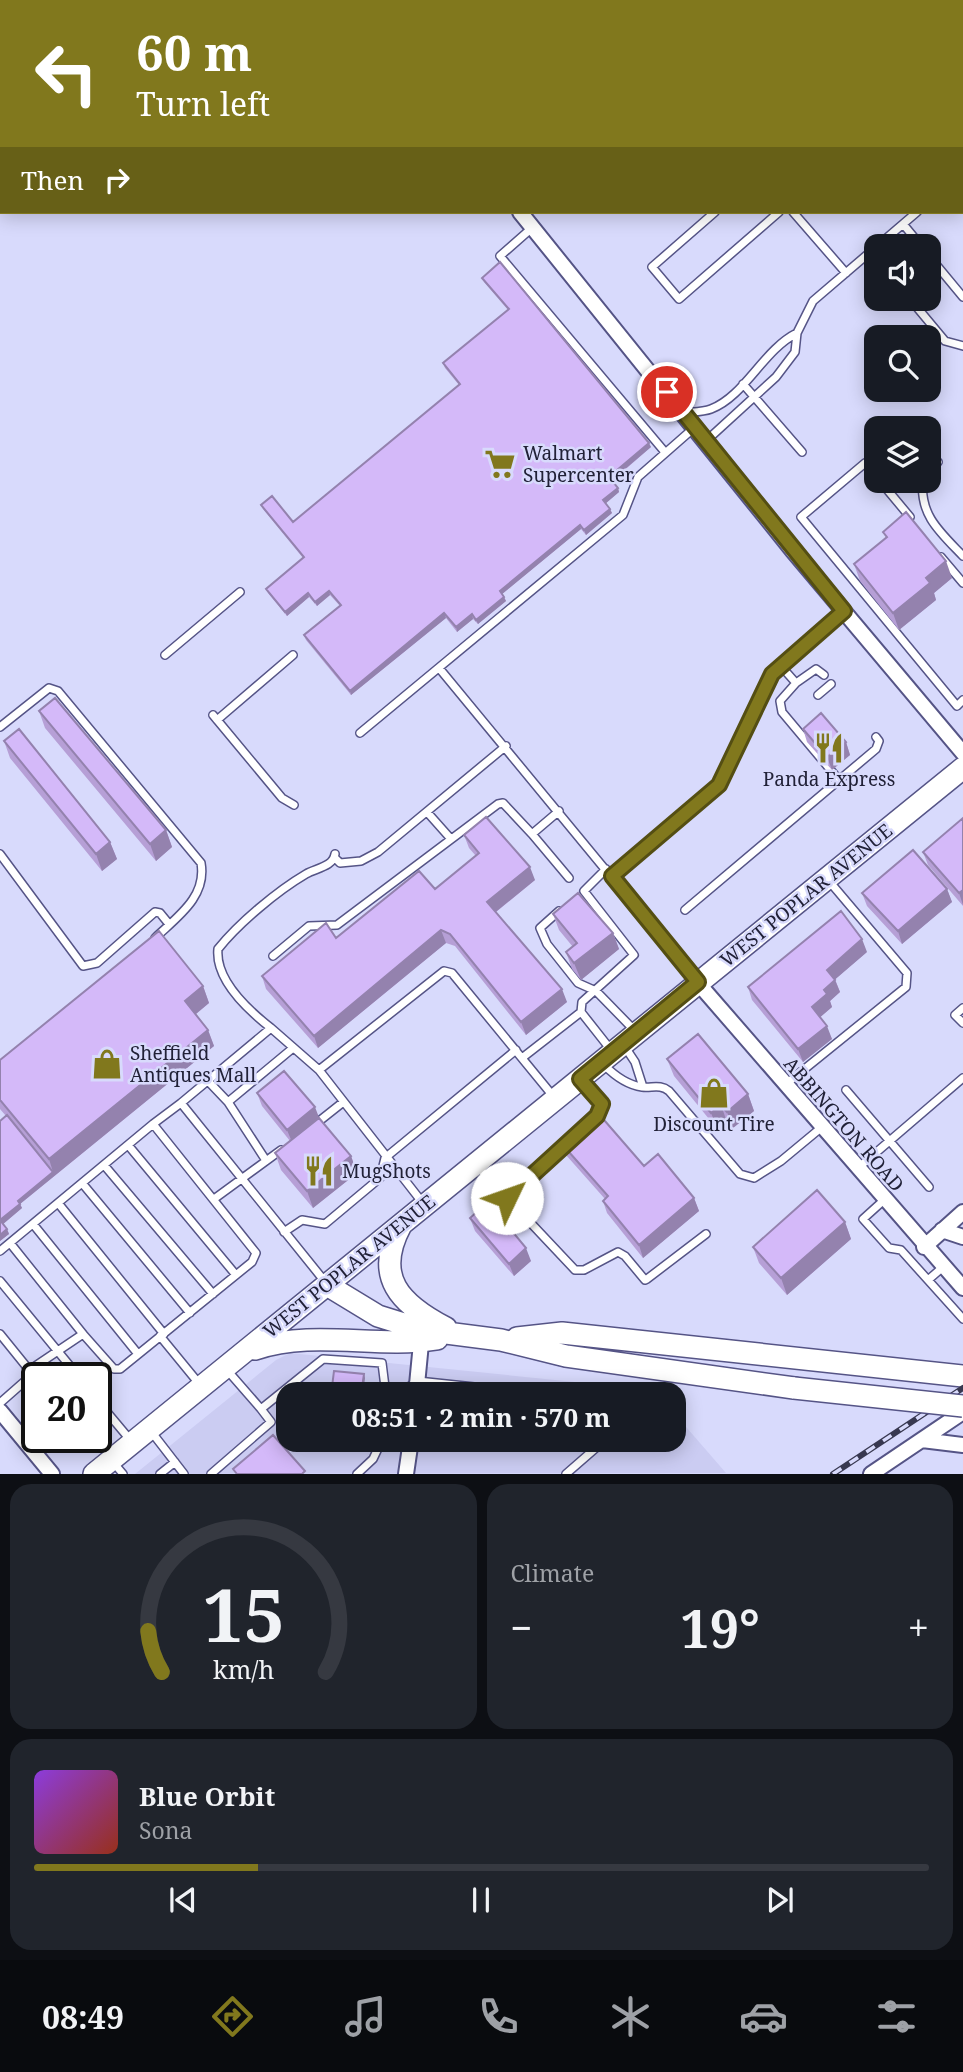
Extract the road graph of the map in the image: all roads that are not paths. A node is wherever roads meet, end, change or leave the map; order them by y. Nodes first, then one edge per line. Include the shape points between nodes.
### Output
1 (522, 214) edge
2 (713, 214) edge
3 (777, 214) edge
4 (795, 214) edge
5 (915, 214) edge
6 (903, 224) junction
7 (533, 227) junction
8 (892, 234) edge
9 (911, 234) edge
10 (864, 258) edge
11 (941, 270) edge
12 (846, 273) junction
13 (963, 297) edge
14 (920, 311) edge
15 (797, 333) junction
16 (963, 346) edge
17 (743, 384) junction
18 (755, 398) junction
19 (684, 413) junction
20 (695, 427) junction
21 (706, 441) junction
22 (664, 451) junction
23 (802, 452) dead end
24 (864, 464) edge
25 (889, 493) edge
26 (922, 493) edge
27 (913, 522) edge
28 (938, 553) edge
29 (963, 556) edge
30 (963, 583) edge
31 (240, 592) dead end
32 (844, 611) junction
33 (165, 655) dead end
34 (293, 655) dead end
35 (780, 665) junction
36 (439, 668) junction
37 (824, 675) dead end
38 (796, 683) junction
39 (831, 684) dead end
40 (818, 695) dead end
41 (963, 701) edge
42 (0, 727) edge
43 (360, 733) dead end
44 (876, 737) dead end
45 (506, 746) junction
46 (963, 753) edge
47 (963, 768) edge
48 (839, 780) junction
49 (294, 805) dead end
50 (559, 811) junction
51 (427, 812) junction
52 (532, 834) junction
53 (451, 839) junction
54 (0, 854) edge
55 (609, 872) junction
56 (569, 878) dead end
57 (826, 878) junction
58 (584, 891) junction
59 (575, 898) edge
60 (566, 906) edge
61 (685, 910) dead end
62 (169, 924) junction
63 (144, 946) edge
64 (274, 956) dead end
65 (698, 982) junction
66 (596, 991) junction
67 (963, 1008) edge
68 (581, 1012) junction
69 (963, 1023) edge
70 (271, 1028) junction
71 (293, 1048) junction
72 (618, 1048) junction
73 (516, 1051) junction
74 (522, 1058) junction
75 (318, 1070) junction
76 (963, 1078) edge
77 (580, 1079) junction
78 (208, 1081) junction
79 (786, 1084) junction
80 (643, 1087) junction
81 (846, 1090) dead end
82 (555, 1099) junction
83 (228, 1102) junction
84 (181, 1103) junction
85 (342, 1103) junction
86 (153, 1124) junction
87 (587, 1124) edge
88 (822, 1127) junction
89 (578, 1133) edge
90 (301, 1135) edge
91 (890, 1141) junction
92 (292, 1142) edge
93 (128, 1145) junction
94 (385, 1158) junction
95 (265, 1160) junction
96 (475, 1164) junction
97 (104, 1165) junction
98 (858, 1168) junction
99 (240, 1180) junction
100 (82, 1183) junction
101 (929, 1187) dead end
102 (507, 1198) junction
103 (214, 1199) junction
104 (884, 1200) junction
105 (58, 1203) junction
106 (425, 1205) junction
107 (963, 1212) edge
108 (33, 1224) junction
109 (402, 1224) junction
110 (942, 1230) junction
111 (284, 1232) junction
112 (706, 1234) dead end
113 (963, 1237) edge
114 (10, 1242) junction
115 (924, 1247) junction
116 (0, 1251) edge
117 (943, 1266) junction
118 (236, 1275) junction
119 (928, 1279) junction
120 (0, 1281) edge
121 (327, 1285) junction
122 (963, 1288) edge
123 (213, 1294) junction
124 (190, 1313) junction
125 (963, 1319) edge
126 (423, 1329) junction
127 (0, 1334) edge
128 (83, 1334) junction
129 (162, 1335) junction
130 (501, 1340) junction
131 (57, 1351) junction
132 (243, 1353) junction
133 (138, 1354) junction
134 (23, 1362) edge
135 (42, 1362) edge
136 (66, 1362) edge
137 (225, 1367) junction
138 (963, 1376) edge
139 (294, 1382) edge
140 (384, 1382) edge
141 (418, 1382) edge
142 (21, 1386) edge
143 (202, 1386) junction
144 (276, 1397) edge
145 (0, 1404) edge
146 (963, 1406) edge
147 (261, 1409) junction
148 (0, 1411) edge
149 (963, 1412) edge
150 (112, 1418) edge
151 (149, 1429) junction
152 (922, 1440) junction
153 (132, 1443) junction
154 (963, 1444) edge
155 (376, 1452) edge
156 (409, 1452) edge
157 (591, 1452) edge
158 (175, 1462) junction
159 (117, 1467) edge
160 (52, 1474) edge
161 (94, 1474) edge
162 (160, 1474) edge
163 (184, 1474) edge
164 (211, 1474) edge
165 (357, 1474) edge
166 (406, 1474) edge
167 (566, 1474) edge
168 (871, 1474) edge

1 - 7 street
2 - 3 lane via 652,267 679,299
4 - 12 lane
5 - 6 lane
6 - 8 lane
6 - 9 lane
7 - 19 street
7 - 22 lane via 500,256
10 - 12 lane
11 - 13 lane
12 - 15 lane via 813,301
14 - 16 lane via 945,341
15 - 17 lane via 778,342
15 - 18 lane via 795,352
17 - 18 lane
17 - 19 lane via 712,409
18 - 21 lane
18 - 23 lane
19 - 20 street
20 - 21 street
20 - 22 lane
21 - 32 street
22 - 36 lane via 638,477 624,516
24 - 41 lane via 801,517 957,706
25 - 27 lane
26 - 29 lane via 926,512
28 - 30 lane
31 - 33 lane
32 - 35 lane
32 - 46 street
34 - 49 lane via 215,718 282,798
35 - 38 lane
35 - 55 lane via 767,682 719,785
36 - 43 lane
36 - 45 lane
37 - 38 lane via 816,668
38 - 48 lane via 780,701 782,712
39 - 40 lane
42 - 62 lane via 38,694 49,688 58,691 201,863 203,875 196,896
44 - 48 lane via 879,745
45 - 50 lane
45 - 51 lane
47 - 57 main road, WEST POPLAR AVENUE
48 - 61 lane
50 - 52 lane
50 - 55 lane
51 - 53 lane
51 - 70 lane via 370,858 353,863 335,860 294,882 218,948 226,980
52 - 53 lane via 503,803
52 - 56 lane
53 - 64 lane via 337,926 309,926
54 - 62 lane via 83,965 97,963 155,912
55 - 58 lane
55 - 65 lane
57 - 65 main road, WEST POPLAR AVENUE
57 - 79 lane via 907,973 908,981
58 - 59 lane
58 - 66 lane via 634,955
60 - 66 lane via 540,928 578,983
62 - 63 lane
65 - 72 main road, WEST POPLAR AVENUE
65 - 79 street, ABBINGTON ROAD
66 - 68 lane via 582,1002
66 - 72 lane
67 - 69 lane via 956,1015
68 - 72 lane
68 - 74 lane
70 - 71 lane
70 - 78 lane
71 - 75 lane
71 - 83 lane
72 - 77 main road, WEST POPLAR AVENUE
72 - 80 lane via 635,1062
72 - 80 lane via 616,1077
73 - 74 lane
73 - 75 lane via 452,973 444,971
73 - 94 lane
74 - 82 lane
75 - 85 lane
76 - 91 lane
77 - 82 main road, WEST POPLAR AVENUE
77 - 87 lane via 602,1104
78 - 83 lane
78 - 84 lane
79 - 88 street, ABBINGTON ROAD
80 - 88 lane via 662,1086 669,1091 740,1174 754,1178
81 - 91 lane
82 - 96 main road, WEST POPLAR AVENUE
83 - 95 lane
84 - 86 lane
84 - 99 lane
85 - 90 lane
85 - 94 lane
86 - 93 lane
86 - 103 lane
88 - 98 street, ABBINGTON ROAD
89 - 102 lane
91 - 98 lane
91 - 101 lane
92 - 95 lane
93 - 97 lane
93 - 118 lane
94 - 106 lane
94 - 111 lane via 380,1178 325,1224 302,1220
95 - 99 lane
96 - 102 lane
96 - 106 main road, WEST POPLAR AVENUE
97 - 100 lane
97 - 123 lane
98 - 104 street, ABBINGTON ROAD
99 - 103 lane
99 - 111 lane
100 - 105 lane
100 - 124 lane
102 - 112 lane via 579,1271 618,1252 647,1279
103 - 118 lane via 256,1253 253,1262
104 - 115 street, ABBINGTON ROAD
104 - 119 lane via 863,1219 889,1248 901,1250
105 - 108 lane
105 - 129 lane
106 - 109 main road, WEST POPLAR AVENUE
107 - 110 street
108 - 114 lane
108 - 133 lane
109 - 121 main road, WEST POPLAR AVENUE
109 - 126 main road via 393,1241 391,1276
110 - 113 street
110 - 115 street
111 - 121 lane
114 - 116 lane
114 - 128 lane
115 - 117 street, ABBINGTON ROAD
117 - 119 lane
117 - 122 street, ABBINGTON ROAD
118 - 123 lane
119 - 125 lane
120 - 131 lane
121 - 126 main road via 378,1316
121 - 132 main road, WEST POPLAR AVENUE
123 - 124 lane
124 - 129 lane
126 - 130 main road
126 - 132 main road via 393,1343 304,1338
126 - 141 street
127 - 134 lane
128 - 131 lane
128 - 133 lane via 114,1369
129 - 133 lane
129 - 143 lane
130 - 138 main road via 562,1333
130 - 146 main road, bridge via 566,1356
131 - 135 lane
131 - 136 lane
132 - 137 main road, WEST POPLAR AVENUE
137 - 143 main road, WEST POPLAR AVENUE
137 - 147 lane
139 - 140 lane via 323,1359 382,1363
142 - 145 lane
143 - 151 main road, WEST POPLAR AVENUE
144 - 147 lane
147 - 164 lane via 271,1422
148 - 160 street
149 - 152 street
150 - 153 lane
151 - 153 main road, WEST POPLAR AVENUE
151 - 158 lane
152 - 154 street
152 - 168 street
153 - 159 main road, WEST POPLAR AVENUE
155 - 165 lane
156 - 166 street
157 - 167 lane
158 - 162 lane
158 - 163 lane
159 - 161 main road, WEST POPLAR AVENUE

